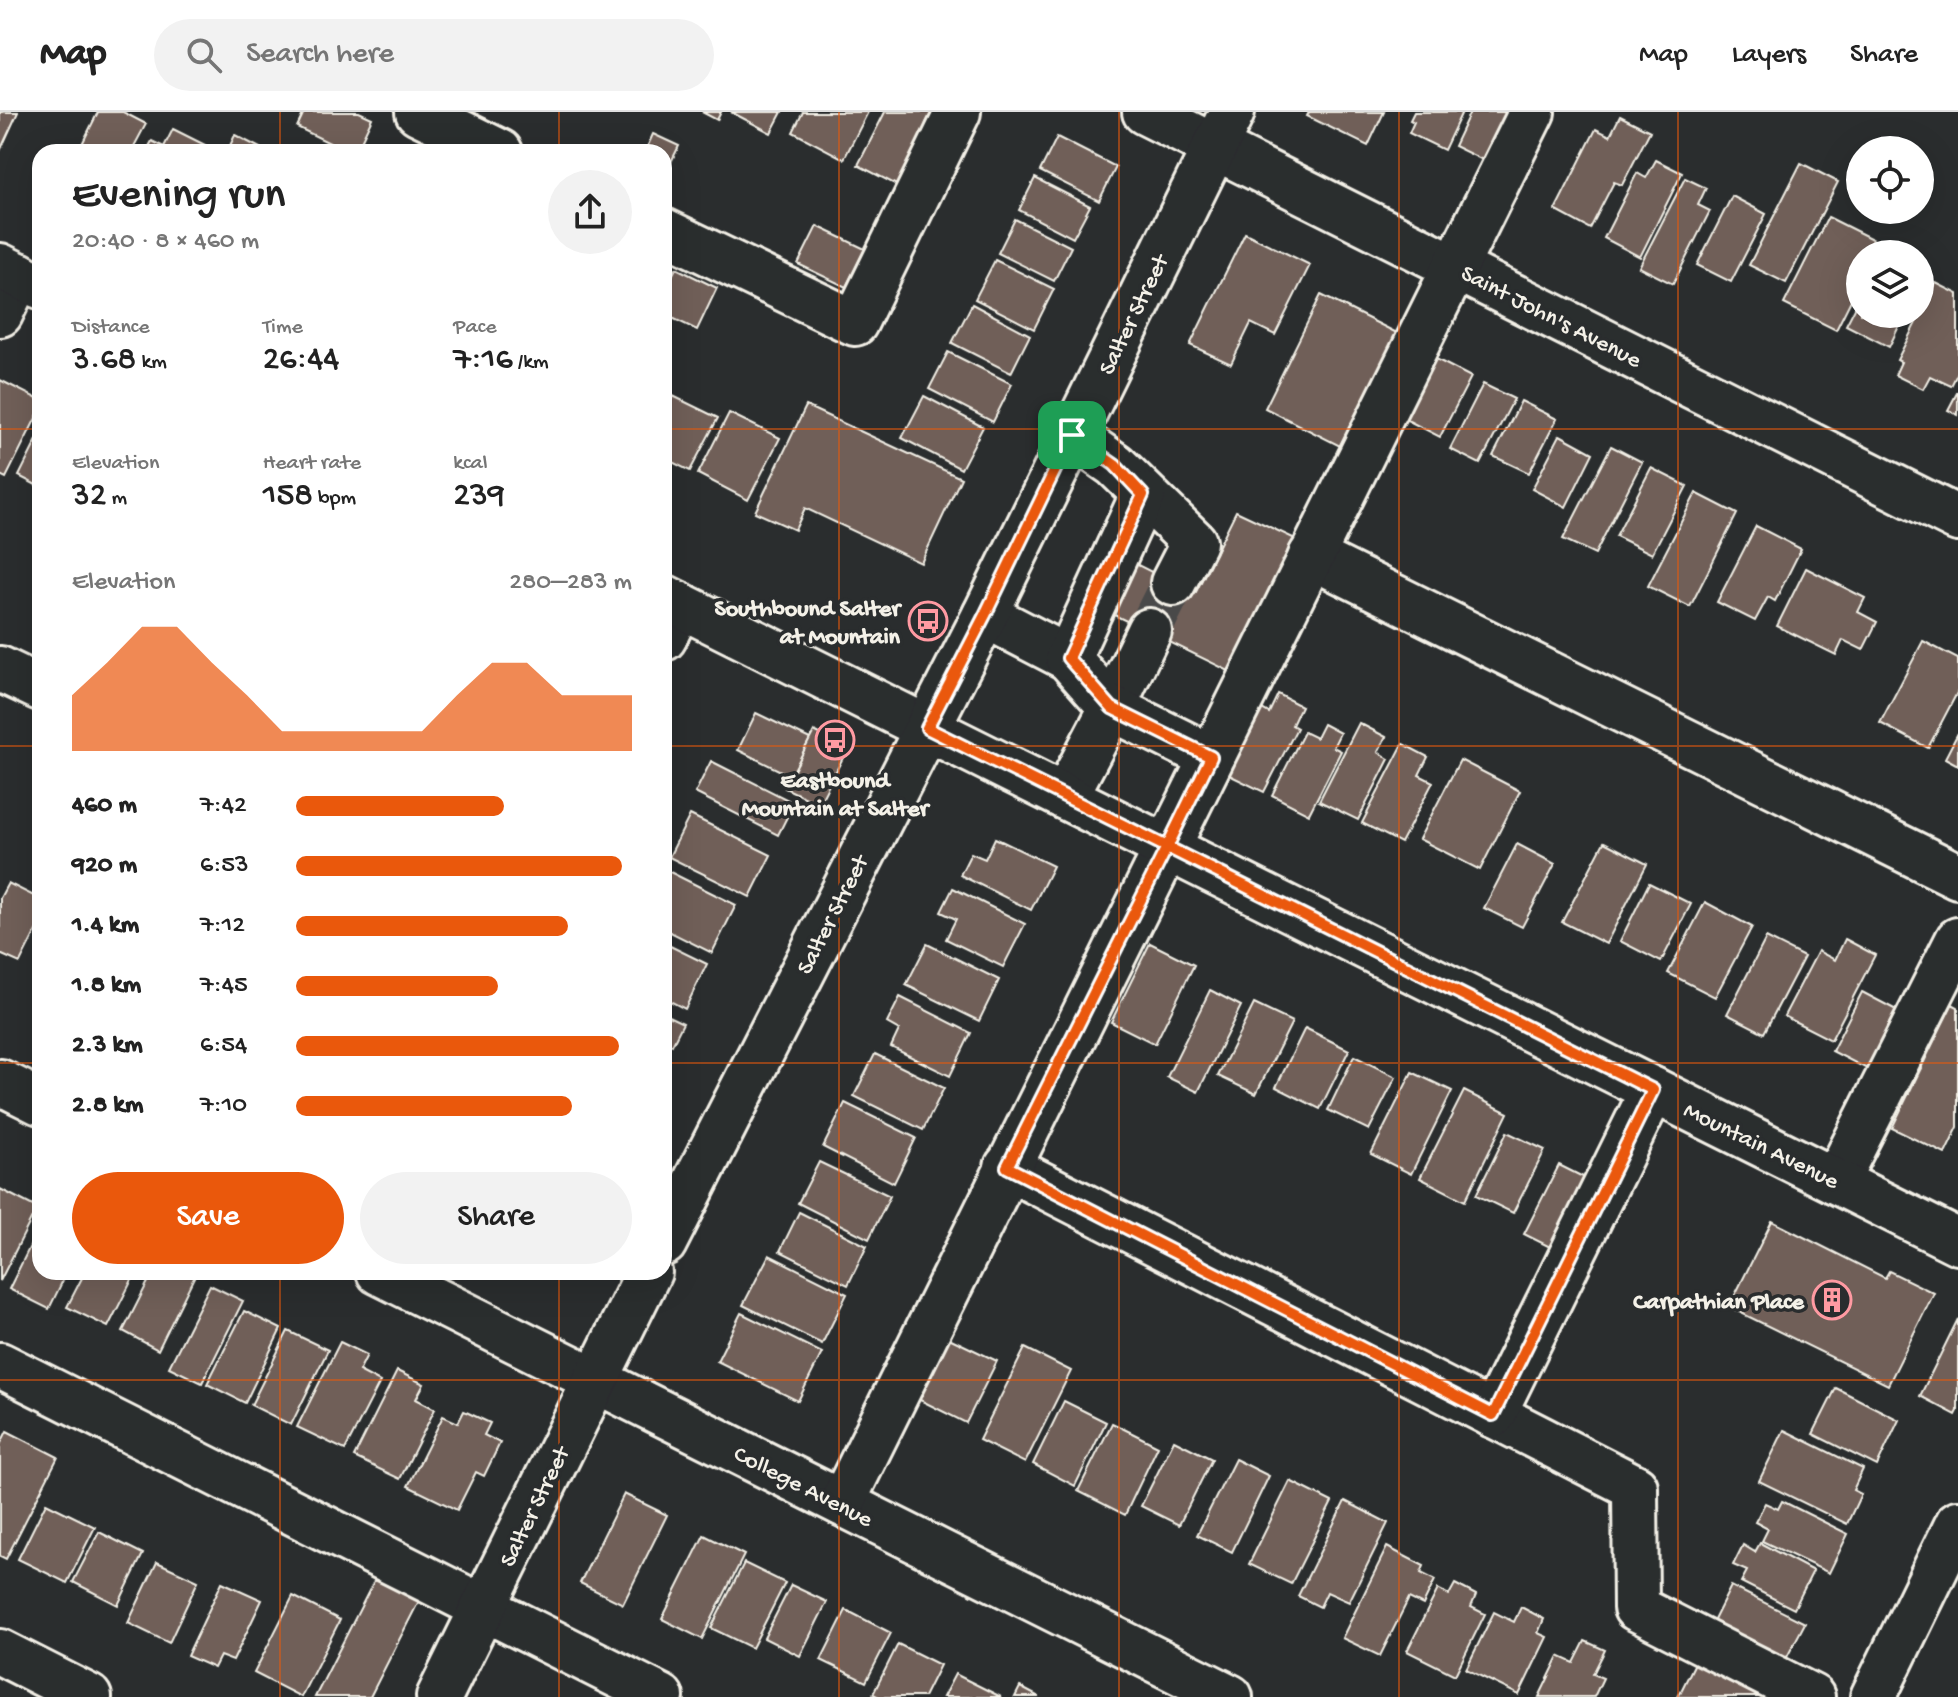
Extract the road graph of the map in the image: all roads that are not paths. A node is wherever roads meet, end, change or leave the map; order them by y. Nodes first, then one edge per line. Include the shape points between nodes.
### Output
1 (418, 112) edge
2 (958, 112) edge
3 (1145, 112) edge
4 (1532, 112) edge
5 (1223, 130) edge
6 (484, 144) edge
7 (672, 235) edge
8 (1455, 267) junction
9 (20, 276) edge
10 (0, 314) edge
11 (1072, 435) junction
12 (1143, 495) junction
13 (1958, 519) edge
14 (1311, 556) junction
15 (1173, 583) tunnel mouth
16 (672, 614) edge
17 (985, 615) junction
18 (1149, 631) tunnel mouth
19 (1068, 658) junction
20 (0, 669) edge
21 (32, 684) edge
22 (1112, 708) junction
23 (927, 728) junction
24 (1211, 757) junction
25 (1065, 797) junction
26 (1167, 847) junction
27 (1958, 876) edge
28 (1958, 940) edge
29 (0, 1082) edge
30 (1653, 1090) junction
31 (32, 1098) edge
32 (1007, 1167) junction
33 (1836, 1181) junction
34 (672, 1227) edge
35 (1958, 1242) edge
36 (395, 1280) edge
37 (645, 1280) edge
38 (0, 1365) edge
39 (594, 1380) junction
40 (1493, 1415) junction
41 (842, 1503) junction
42 (1958, 1523) edge
43 (483, 1607) junction
44 (0, 1652) edge
45 (89, 1697) edge
46 (439, 1697) edge
47 (661, 1697) edge
48 (1230, 1697) edge
49 (1812, 1697) edge
50 (1873, 1697) edge

1 - 6 main road
2 - 7 main road via 855,323
3 - 5 main road, Saint John's Avenue
4 - 8 main road
5 - 8 main road, Saint John's Avenue
5 - 11 main road, Salter Street
8 - 13 main road, Saint John's Avenue
8 - 14 main road
9 - 10 main road
11 - 12 main road via 1115,465
11 - 17 main road, Salter Street
12 - 15 main road via 1194,542
12 - 19 main road
14 - 24 main road
14 - 27 main road
16 - 23 main road, Mountain Avenue
17 - 19 main road
17 - 23 main road, Salter Street
18 - 22 main road
19 - 22 main road
20 - 21 main road
22 - 24 main road
22 - 25 main road
23 - 25 main road, Mountain Avenue
23 - 34 main road, Salter Street
24 - 26 main road
25 - 26 main road, Mountain Avenue
26 - 30 main road, Mountain Avenue
26 - 32 main road
28 - 33 main road
29 - 31 main road
30 - 33 main road, Mountain Avenue
30 - 40 main road
32 - 40 main road
32 - 41 main road
33 - 35 main road, Mountain Avenue
36 - 39 main road, College Avenue
37 - 39 main road, Salter Street
38 - 43 main road
39 - 41 main road, College Avenue
39 - 43 main road, Salter Street
40 - 49 main road via 1635,1487 1636,1608
41 - 48 main road, College Avenue
42 - 50 main road
43 - 46 main road, Salter Street
43 - 47 main road
44 - 45 main road

